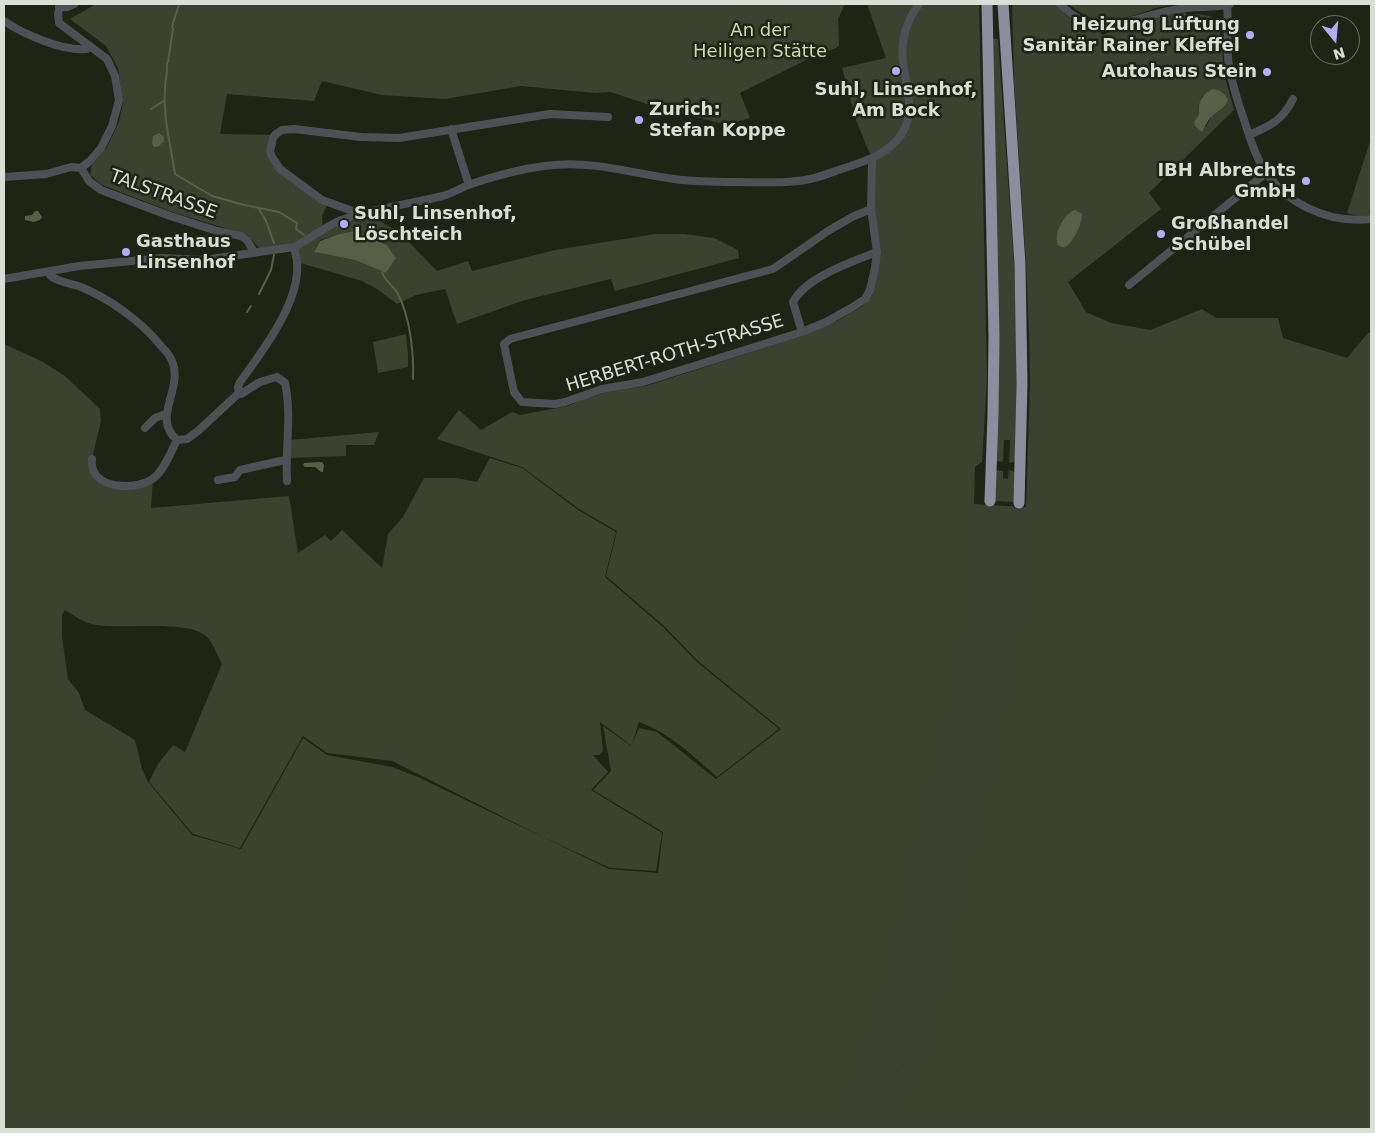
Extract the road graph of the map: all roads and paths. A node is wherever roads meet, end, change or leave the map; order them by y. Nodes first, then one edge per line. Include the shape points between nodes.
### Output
1 (74, 4) edge
2 (919, 4) edge
3 (987, 4) edge
4 (1003, 4) edge
5 (1060, 4) edge
6 (1228, 4) edge
7 (60, 5) edge
8 (4, 20) edge
9 (90, 46) junction
10 (1293, 99) dead end
11 (608, 116) dead end
12 (451, 130) junction
13 (1249, 135) junction
14 (872, 158) junction
15 (81, 168) junction
16 (1266, 172) junction
17 (4, 177) edge
18 (469, 185) junction
19 (871, 210) junction
20 (361, 214) junction
21 (1371, 219) edge
22 (294, 248) junction
23 (254, 252) junction
24 (877, 252) junction
25 (48, 272) junction
26 (4, 279) edge
27 (1129, 285) dead end
28 (802, 332) junction
29 (239, 393) junction
30 (166, 414) junction
31 (145, 428) dead end
32 (177, 440) junction
33 (92, 459) dead end
34 (285, 460) junction
35 (218, 480) dead end
36 (287, 481) dead end
37 (990, 501) tunnel mouth
38 (1020, 503) tunnel mouth

1 - 7 street
2 - 14 street via 911,14 904,33 903,61 910,105 906,127 885,152
3 - 37 highway via 994,337
4 - 38 highway via 1020,264
5 - 6 street via 1089,23 1109,26 1151,14
6 - 13 street via 1228,58 1232,84
7 - 9 street via 60,23
8 - 9 street via 37,39 76,49
9 - 15 street via 107,59 115,76 119,100 112,126 101,148
10 - 13 street via 1279,119
11 - 12 street via 550,114
12 - 18 street
12 - 20 street via 390,139 294,129 282,130 273,138 270,152 276,164 287,174 322,200
13 - 16 street
14 - 18 street via 812,179 789,182 704,182 572,164 534,168
14 - 19 street, HERBERT-ROTH-STRASSE
15 - 17 street
15 - 23 street, TALSTRASSE via 89,181 101,190 180,219 242,236
16 - 21 street via 1283,191 1307,208 1344,219
16 - 27 street
18 - 20 street via 444,195
19 - 24 street, HERBERT-ROTH-STRASSE
19 - 28 street, HERBERT-ROTH-STRASSE via 828,231 773,270 510,339 504,344 518,398 522,402 556,404 602,389 643,382
20 - 22 street via 333,224
22 - 23 street
22 - 29 street via 297,262 293,292 263,351 240,382
23 - 25 street via 204,260 162,258
24 - 28 street, HERBERT-ROTH-STRASSE via 874,276 865,299
24 - 28 street via 835,268 802,289 793,302
25 - 26 street
25 - 30 street via 52,278 84,288 124,312 161,345 172,361 175,373
29 - 32 street via 198,431 187,439
29 - 34 street via 272,378 280,378 285,383 288,407
30 - 31 street via 155,418
30 - 32 street via 172,436
32 - 33 street via 156,476 136,485 110,484 97,478
34 - 35 street via 240,470 235,477
34 - 36 street

